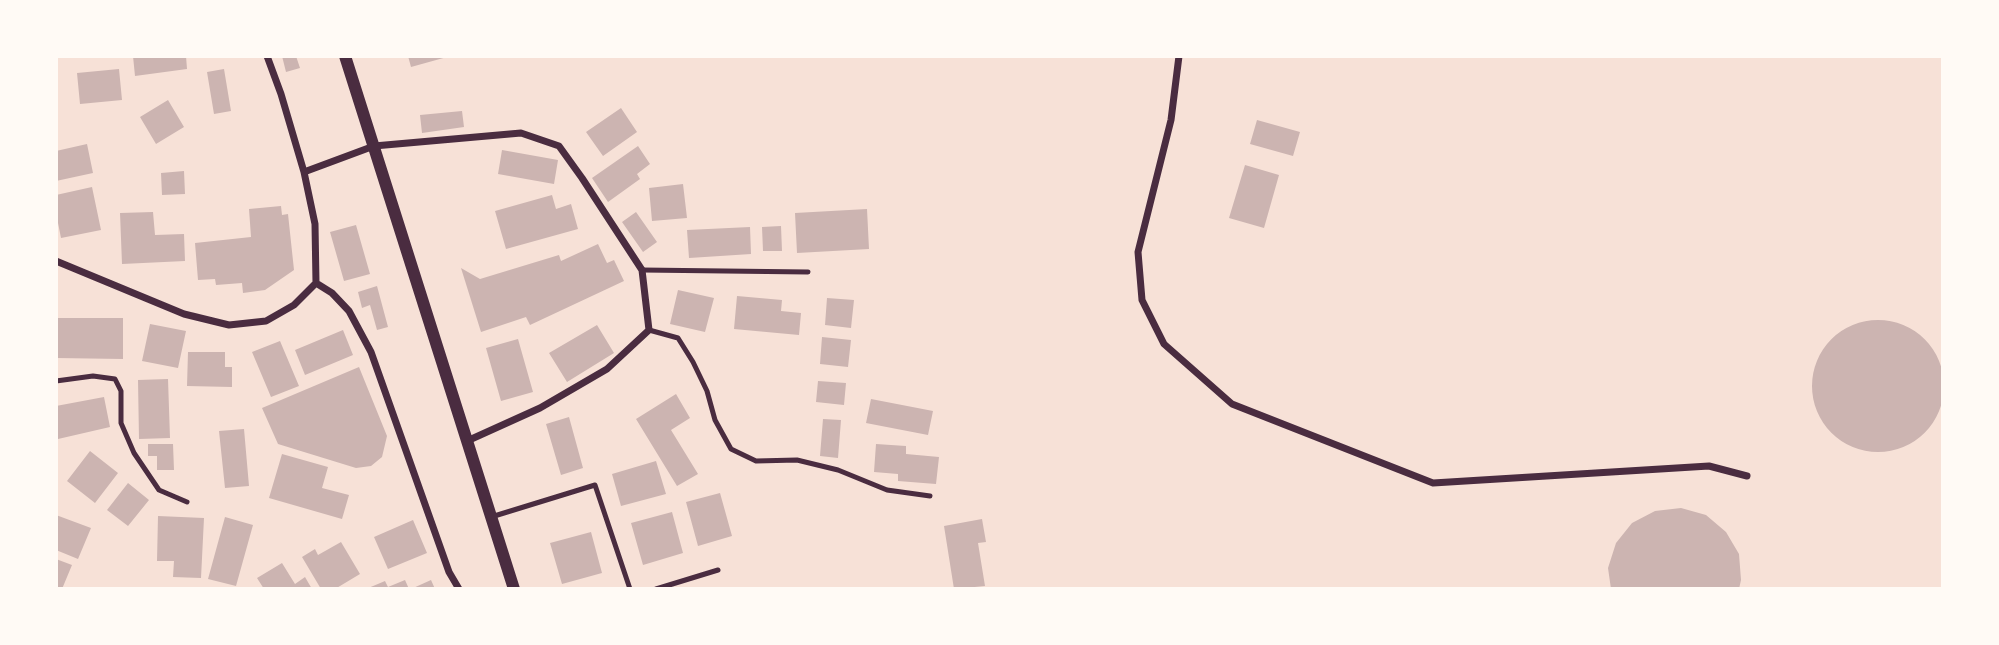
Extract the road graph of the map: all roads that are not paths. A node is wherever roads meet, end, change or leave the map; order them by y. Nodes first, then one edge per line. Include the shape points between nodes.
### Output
1 (267, 56) edge
2 (345, 56) edge
3 (1179, 56) edge
4 (374, 146) junction
5 (304, 172) junction
6 (56, 261) edge
7 (642, 270) junction
8 (808, 272) dead end
9 (316, 283) junction
10 (649, 330) junction
11 (56, 381) edge
12 (467, 441) junction
13 (1747, 476) dead end
14 (930, 496) dead end
15 (187, 502) dead end
16 (491, 517) junction
17 (718, 570) dead end
18 (460, 589) edge
19 (514, 589) edge
20 (629, 589) edge
21 (656, 589) edge

1 - 5 street
2 - 4 street
3 - 13 street via 1171,120 1138,252 1142,300 1164,344 1232,404 1433,483 1709,466
4 - 5 street
4 - 7 street via 521,133 559,146
4 - 12 street
5 - 9 street via 315,224
6 - 9 street via 184,314 229,325 266,321 294,305
7 - 8 lane
7 - 10 street
9 - 18 street via 349,311 371,352 449,572
10 - 12 street via 607,369 540,408
10 - 14 lane via 678,338 731,449 756,461 797,460 887,490
11 - 15 lane via 93,376 115,379 121,391 121,423 134,453 159,490
12 - 16 street
16 - 19 street
16 - 20 lane via 595,485
17 - 21 lane

